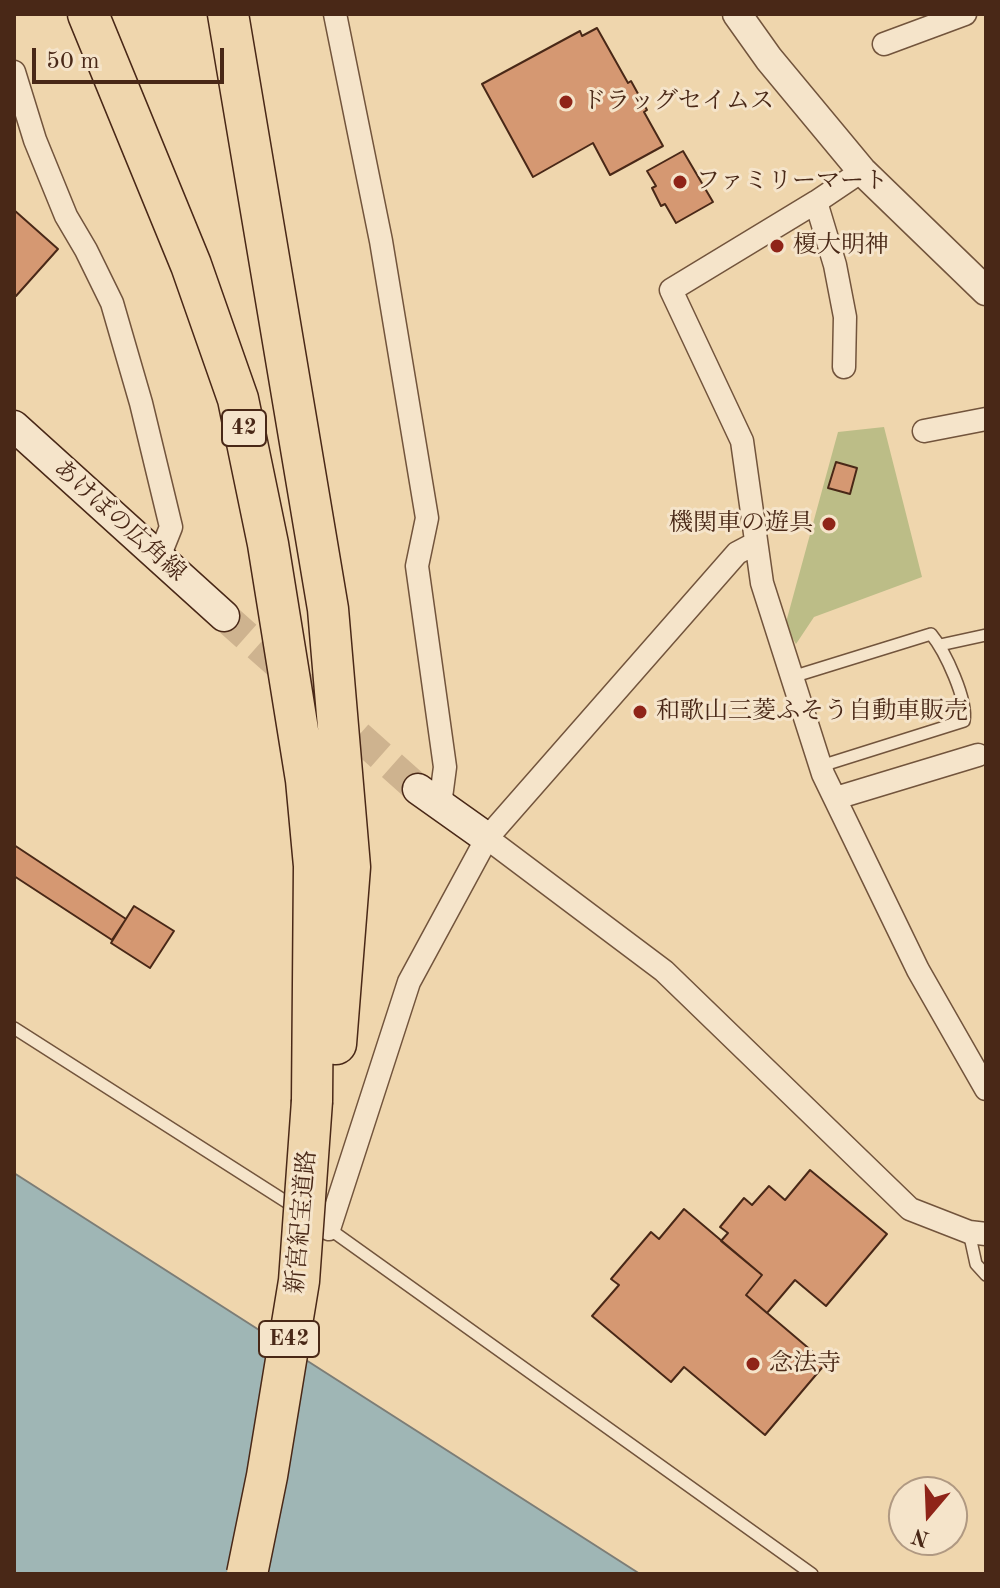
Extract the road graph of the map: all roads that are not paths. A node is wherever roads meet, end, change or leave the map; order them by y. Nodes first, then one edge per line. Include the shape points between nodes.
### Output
1 (88, 14) edge
2 (228, 14) edge
3 (335, 14) edge
4 (737, 14) edge
5 (965, 14) edge
6 (884, 44) dead end
7 (14, 72) edge
8 (862, 171) junction
9 (816, 202) junction
10 (986, 291) edge
11 (844, 367) dead end
12 (986, 419) edge
13 (14, 426) edge
14 (924, 431) dead end
15 (756, 543) junction
16 (159, 557) junction
17 (224, 616) tunnel mouth
18 (986, 635) edge
19 (940, 645) junction
20 (792, 677) junction
21 (978, 755) dead end
22 (821, 766) junction
23 (429, 797) joint
24 (836, 798) junction
25 (487, 838) junction
26 (332, 866) junction
27 (14, 1028) edge
28 (986, 1089) edge
29 (322, 1102) junction
30 (329, 1229) junction
31 (977, 1233) edge
32 (986, 1275) edge
33 (247, 1574) edge
34 (271, 1574) edge
35 (812, 1574) edge

1 - 26 highway, 42 via 191,265 238,399 268,544 306,780
2 - 26 highway, 42 via 328,609
3 - 23 street via 381,241 427,518 417,566 445,767
4 - 8 street
5 - 6 street
7 - 16 street via 66,216 112,303 171,527
8 - 9 street
8 - 10 street
9 - 11 street via 845,317
9 - 15 street via 671,290 742,441
12 - 14 street
13 - 16 main road, あけぼの広角線
15 - 20 street via 762,583
15 - 25 street via 737,553
16 - 17 main road, あけぼの広角線
18 - 19 lane
19 - 20 lane via 931,634
19 - 22 lane via 966,709 964,721
20 - 22 street
21 - 24 street
22 - 24 street
23 - 25 main road
24 - 28 street via 918,970
25 - 30 street via 409,982
25 - 31 street via 664,971 910,1209
26 - 29 highway, 新宮紀宝道路 / E42
27 - 30 lane
29 - 33 highway, 新宮紀宝道路 / E42, bridge via 299,1281
29 - 34 highway, 新宮紀宝道路 / E42 via 318,1286
30 - 35 lane
31 - 32 lane via 976,1264

